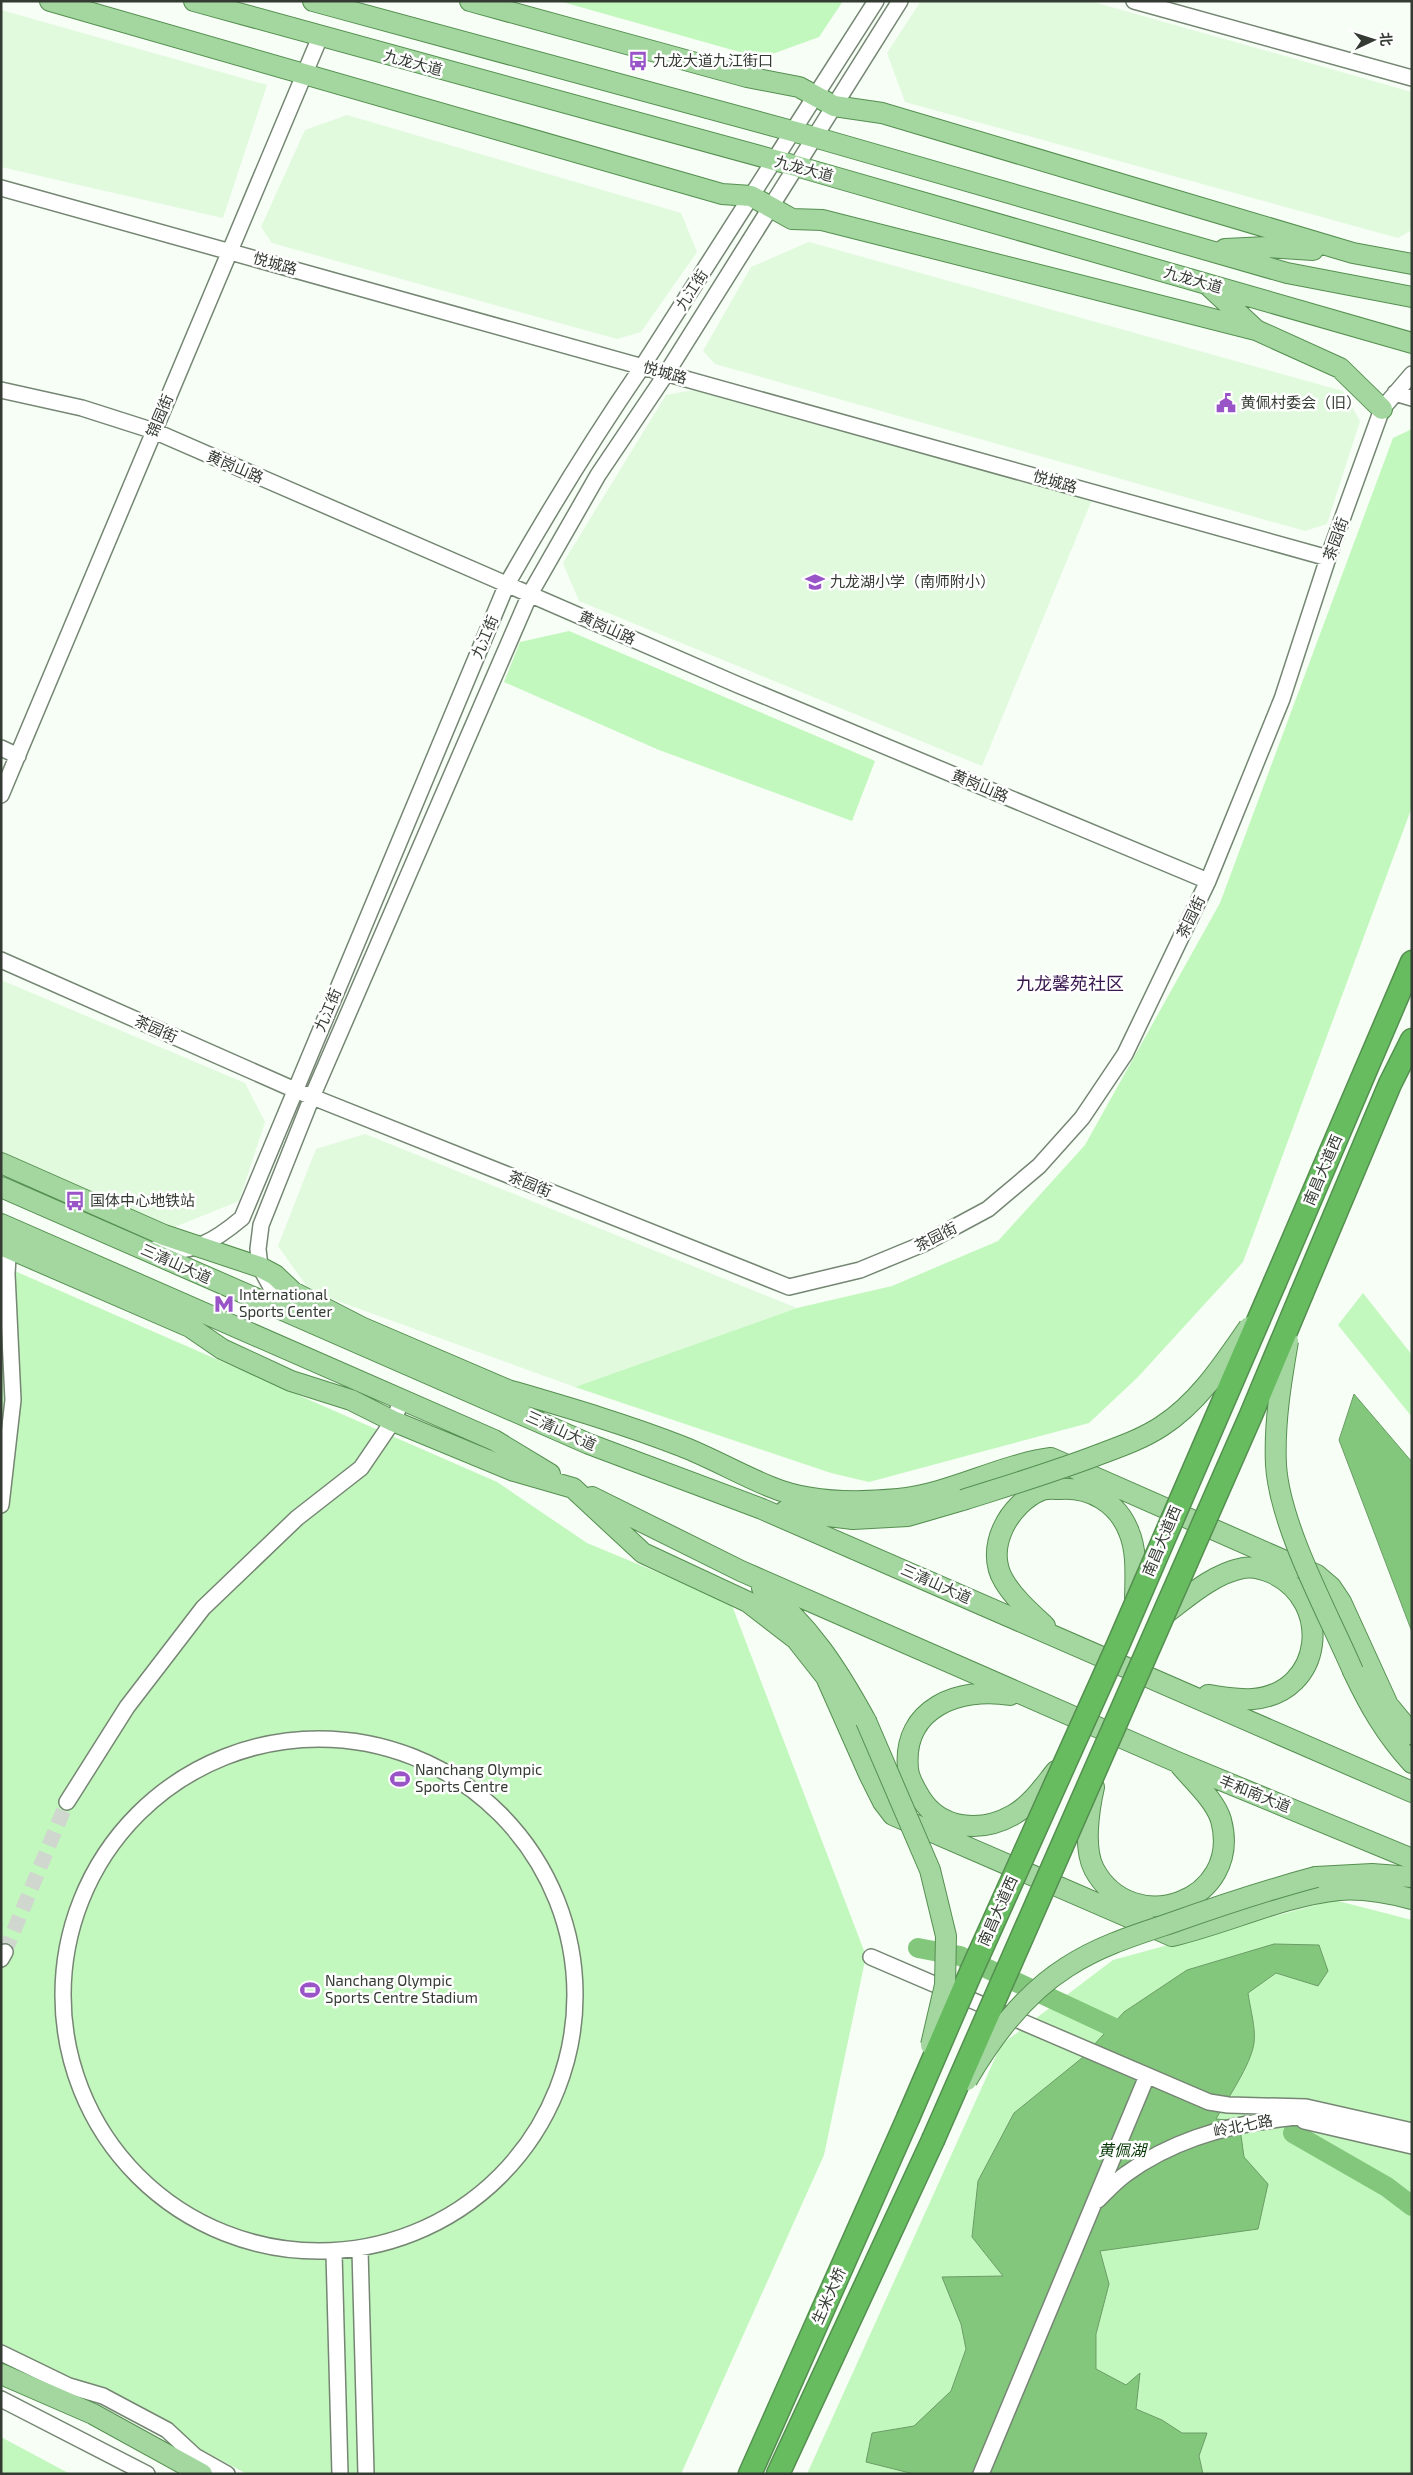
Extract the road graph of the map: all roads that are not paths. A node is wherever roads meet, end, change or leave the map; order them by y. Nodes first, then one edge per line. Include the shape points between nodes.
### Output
1 (50, 1) edge
2 (194, 1) edge
3 (312, 1) edge
4 (470, 1) edge
5 (876, 1) edge
6 (900, 1) edge
7 (1134, 1) edge
8 (320, 37) junction
9 (305, 73) junction
10 (1412, 78) edge
11 (815, 96) junction
12 (834, 106) junction
13 (791, 132) junction
14 (814, 137) junction
15 (773, 160) junction
16 (796, 166) junction
17 (1, 188) edge
18 (751, 196) junction
19 (770, 207) junction
20 (1213, 250) junction
21 (229, 252) junction
22 (1353, 253) junction
23 (1412, 264) edge
24 (1207, 284) junction
25 (1412, 297) edge
26 (1256, 330) junction
27 (1412, 343) edge
28 (642, 367) junction
29 (666, 374) junction
30 (1412, 374) edge
31 (1, 390) edge
32 (1395, 393) junction
33 (1412, 398) edge
34 (1382, 409) junction
35 (154, 431) junction
36 (1328, 558) junction
37 (507, 584) junction
38 (530, 594) junction
39 (1, 748) edge
40 (18, 756) junction
41 (1, 795) edge
42 (1208, 881) junction
43 (1, 960) edge
44 (1412, 962) edge
45 (1412, 1040) edge
46 (295, 1090) junction
47 (312, 1097) junction
48 (9, 1166) edge
49 (1, 1187) edge
50 (64, 1214) junction
51 (5, 1236) edge
52 (134, 1245) junction
53 (198, 1246) junction
54 (260, 1267) junction
55 (1271, 1291) junction
56 (6, 1313) edge
57 (1293, 1314) junction
58 (297, 1318) junction
59 (361, 1327) junction
60 (508, 1390) junction
61 (402, 1400) junction
62 (393, 1421) junction
63 (589, 1444) junction
64 (5, 1461) edge
65 (573, 1488) junction
66 (1, 1505) edge
67 (762, 1508) junction
68 (740, 1572) junction
69 (1135, 1604) junction
70 (1165, 1614) junction
71 (1054, 1636) junction
72 (1186, 1693) junction
73 (1034, 1700) junction
74 (1412, 1734) edge
75 (1069, 1754) junction
76 (1101, 1758) junction
77 (1177, 1762) junction
78 (1412, 1763) edge
79 (1412, 1792) edge
80 (67, 1802) tunnel mouth
81 (1412, 1859) edge
82 (1412, 1877) edge
83 (1412, 1899) edge
84 (872, 1957) dead end
85 (1147, 2076) junction
86 (1300, 2112) junction
87 (908, 2118) junction
88 (1412, 2123) edge
89 (1412, 2131) edge
90 (933, 2140) junction
91 (1412, 2140) edge
92 (1412, 2146) edge
93 (1093, 2204) junction
94 (360, 2250) junction
95 (334, 2253) junction
96 (1, 2352) edge
97 (1, 2374) edge
98 (1, 2385) edge
99 (1, 2399) edge
100 (147, 2474) edge
101 (178, 2474) edge
102 (202, 2474) edge
103 (227, 2474) edge
104 (340, 2474) edge
105 (366, 2474) edge
106 (750, 2474) edge
107 (778, 2474) edge
108 (980, 2474) edge

1 - 9 main road
2 - 8 main road, 九龙大道
3 - 13 main road
4 - 11 main road via 747,77 799,87
5 - 11 street, 九江街
6 - 12 street, 九江街
7 - 10 street
8 - 9 street, 锦园街
8 - 15 main road, 九龙大道
9 - 18 main road via 722,194
9 - 21 street, 锦园街
11 - 12 main road
11 - 13 street, 九江街
12 - 14 street, 九江街
12 - 22 main road via 882,113
13 - 14 main road
13 - 15 street, 九江街
14 - 16 street, 九江街
14 - 20 main road
15 - 16 main road, 九龙大道
15 - 18 street, 九江街
16 - 19 street, 九江街
16 - 24 main road, 九龙大道
17 - 21 street, 悦城路
18 - 19 main road
18 - 28 street, 九江街
19 - 26 main road via 792,219 822,220
19 - 29 street, 九江街
20 - 22 main road via 1266,247
20 - 25 main road via 1287,273
21 - 28 street, 悦城路
21 - 35 street, 锦园街
22 - 23 main road
24 - 26 main road
24 - 27 main road, 九龙大道
26 - 34 main road via 1340,368
28 - 29 street, 悦城路
28 - 37 street, 九江街 via 594,439
29 - 36 street, 悦城路
29 - 38 street, 九江街 via 598,475
30 - 32 street, 茶园街
31 - 35 street, 黄岗山路 via 82,408
32 - 33 street
32 - 34 street, 茶园街
34 - 36 street, 茶园街
35 - 37 street, 黄岗山路
35 - 40 street, 锦园街
36 - 42 street, 茶园街 via 1282,699
37 - 38 street, 黄岗山路
37 - 46 street, 九江街
38 - 42 street, 黄岗山路 via 745,688
38 - 47 street, 九江街
39 - 40 street
40 - 41 street, 锦园街
42 - 47 street, 茶园街 via 1125,1054 1082,1118 1039,1166 988,1209 923,1244 860,1270 789,1287
43 - 46 street, 茶园街
44 - 55 highway, 南昌大道西
45 - 57 highway, 南昌大道西, bridge via 1390,1084
46 - 47 street, 茶园街
46 - 53 street, 九江街 via 242,1218 220,1236
47 - 54 street, 九江街 via 261,1225
48 - 50 street
48 - 53 main road via 164,1235
49 - 50 main road, 三清山大道
50 - 52 main road, 三清山大道
51 - 56 street
51 - 61 main road
51 - 62 main road via 190,1327 222,1349 291,1381 351,1400
52 - 53 street, 九江街 via 170,1252
52 - 58 main road, 三清山大道
53 - 54 main road
54 - 58 street, 九江街 via 272,1289
54 - 59 main road via 275,1275 293,1292
55 - 67 main road, bridge via 1221,1368 1192,1401 1162,1426 1123,1445 1086,1460 908,1516 853,1519
55 - 69 highway, 南昌大道西, bridge
56 - 64 street via 13,1400
57 - 70 highway, 南昌大道西, bridge
57 - 78 main road, bridge via 1279,1393 1276,1434 1279,1482 1290,1524 1376,1717
58 - 59 main road
58 - 63 main road, 三清山大道
59 - 60 main road
60 - 63 main road
60 - 74 main road via 681,1446 772,1488 803,1497 899,1499 1025,1462 1051,1458 1317,1575 1332,1587 1341,1602 1388,1705
61 - 62 street
61 - 65 main road via 494,1440
62 - 65 main road via 514,1471
62 - 80 street via 361,1468 297,1518 203,1608 127,1707
63 - 67 main road, 三清山大道
64 - 66 street
65 - 68 main road
65 - 83 main road via 643,1553 748,1602 796,1639 826,1677 869,1774 893,1815 1172,1936 1297,1898 1340,1890 1386,1892
67 - 71 main road, 三清山大道
68 - 73 main road
68 - 87 main road, bridge via 776,1598 802,1623 840,1673 866,1722 930,1870 946,1936 945,1986 936,2028
69 - 71 main road via 1134,1555 1130,1533 1119,1512 1089,1492 1067,1488 1043,1489 1026,1499 1011,1515 999,1535 997,1557 1003,1580
69 - 75 highway, 南昌大道西, bridge
70 - 72 main road via 1221,1575 1244,1568 1261,1568 1298,1591 1312,1625 1313,1643 1309,1660 1300,1676 1287,1687 1255,1699
70 - 76 highway, 南昌大道西, bridge
71 - 72 main road, 三清山大道
72 - 79 main road
73 - 75 main road, bridge via 989,1692 950,1699 936,1705 926,1715 914,1731 908,1770 927,1808 941,1819 957,1825 996,1823 1015,1814 1036,1797
73 - 77 main road, 丰和南大道
75 - 87 highway, 南昌大道西, bridge
76 - 77 main road, bridge via 1089,1808 1093,1868 1108,1889 1124,1900 1144,1906 1182,1902 1196,1895 1216,1874 1223,1855 1221,1819 1209,1799
76 - 90 highway, 南昌大道西, bridge
77 - 81 main road, 丰和南大道
82 - 90 main road, bridge via 1372,1874 1316,1877 1258,1892 1104,1946 1066,1967 1038,1989 1005,2023 976,2065
84 - 85 street
85 - 86 street via 1209,2102
85 - 93 street, 岭北七路
86 - 88 street via 1334,2106
86 - 89 street
86 - 91 street, 岭北七路
86 - 92 street
86 - 93 street, 岭北七路 via 1213,2132 1160,2153 1126,2174
87 - 106 highway, 生米大桥
90 - 107 highway, 生米大桥
93 - 108 street, 岭北七路
94 - 95 street
94 - 95 street via 422,2232 479,2198 524,2150 557,2093 574,2029 574,1963 558,1900 526,1842 480,1794 415,1757 362,1741 296,1738 232,1752 173,1783 124,1827 82,1896 64,1973 65,2028 78,2082 102,2132 135,2175 149,2187 178,2210 226,2236 279,2250
94 - 105 street
95 - 104 street
96 - 103 street via 69,2386 102,2396 167,2430 195,2456
97 - 102 main road via 93,2414
98 - 101 main road via 84,2422
99 - 100 street

